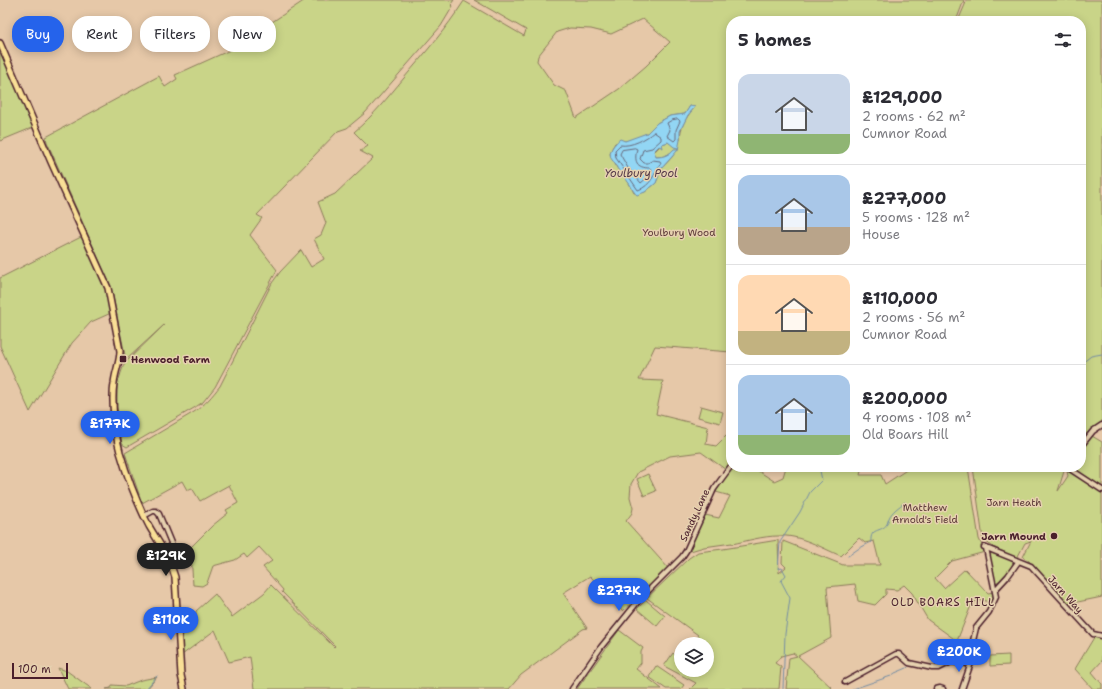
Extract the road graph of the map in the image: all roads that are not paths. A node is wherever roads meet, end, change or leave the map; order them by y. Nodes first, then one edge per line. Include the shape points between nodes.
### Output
1 (0, 43) edge
2 (1102, 425) edge
3 (1086, 440) edge
4 (727, 472) edge
5 (1075, 472) edge
6 (1102, 490) edge
7 (144, 516) junction
8 (164, 550) junction
9 (1018, 562) junction
10 (995, 590) junction
11 (1102, 636) edge
12 (970, 664) junction
13 (845, 682) dead end
14 (184, 689) edge
15 (572, 689) edge
16 (936, 689) edge
17 (943, 689) edge
18 (962, 689) edge

1 - 7 main road via 108,288 120,351 113,393 116,432 120,452
2 - 3 street
4 - 15 street, Sandy Lane via 714,489 682,557 640,599 601,647
5 - 6 street
7 - 8 main road
7 - 8 street via 153,511 159,514 171,543
8 - 14 main road via 175,577
9 - 10 street
9 - 10 street, Jarn Way via 985,547
9 - 11 street, Jarn Way via 1031,566 1093,634
10 - 12 street via 996,596 991,609 976,628
12 - 13 street via 951,662 939,668 932,668 909,663 898,654
12 - 18 street
16 - 17 street

